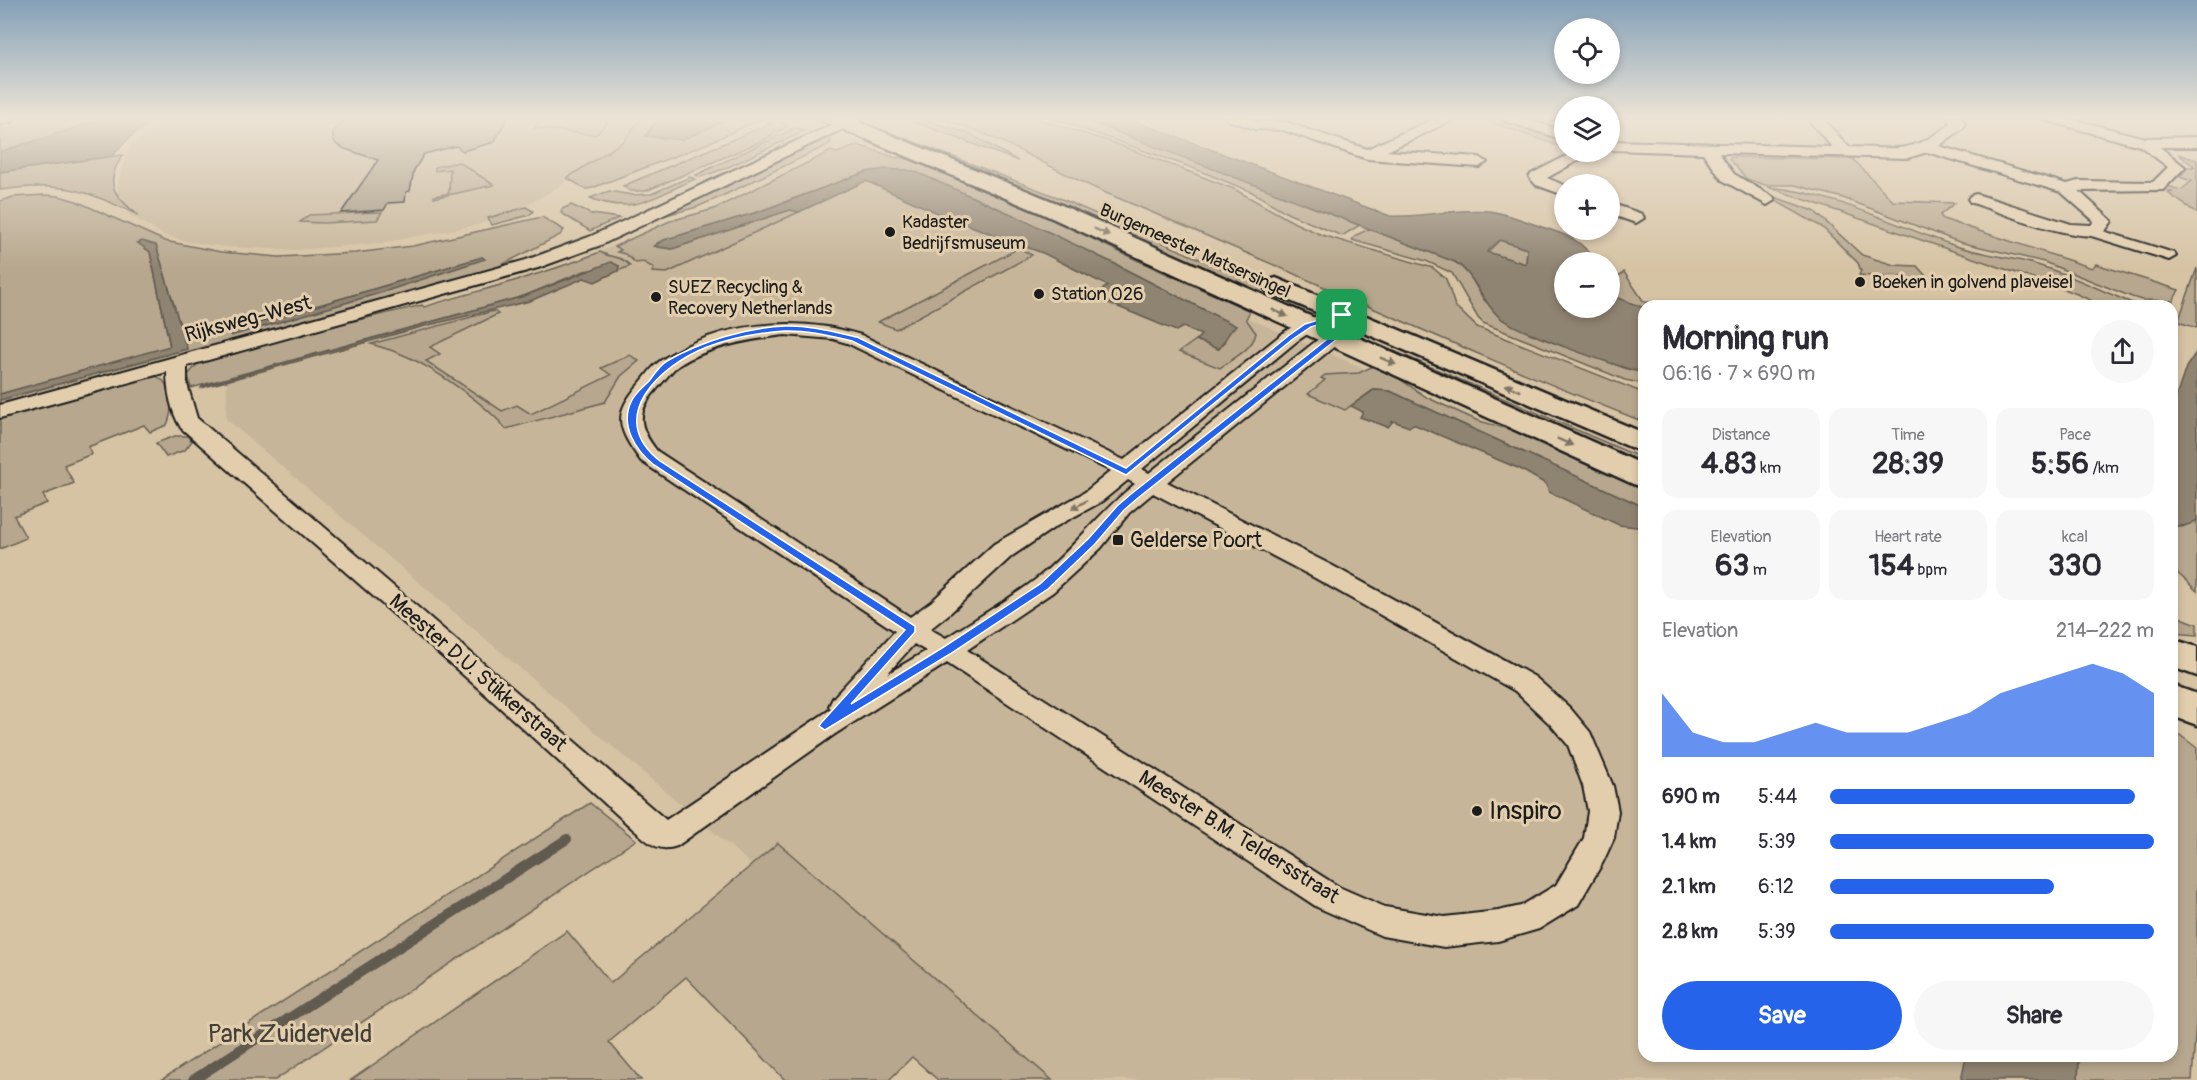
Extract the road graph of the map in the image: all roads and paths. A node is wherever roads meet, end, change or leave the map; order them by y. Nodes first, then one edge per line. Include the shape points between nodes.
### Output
1 (741, 167) edge
2 (954, 167) edge
3 (1001, 167) edge
4 (1555, 167) edge
5 (1721, 167) edge
6 (1994, 167) edge
7 (2177, 167) edge
8 (1554, 186) edge
9 (2067, 189) junction
10 (1773, 197) dead end
11 (1976, 199) dead end
12 (2081, 201) junction
13 (1620, 212) edge
14 (1636, 218) dead end
15 (2056, 224) junction
16 (2090, 231) junction
17 (2169, 256) dead end
18 (1308, 325) junction
19 (1338, 326) junction
20 (177, 363) junction
21 (0, 412) edge
22 (1638, 442) edge
23 (1638, 474) edge
24 (1139, 478) junction
25 (912, 629) junction
26 (946, 651) junction
27 (2178, 654) edge
28 (2197, 662) edge
29 (2178, 702) edge
30 (2197, 710) edge
31 (825, 726) junction

1 - 20 street, Rijksweg-West via 595,241 532,264
2 -> 18 main road, Burgemeester Matsersingel
3 - 19 main road, Burgemeester Matsersingel via 1071,196
4 - 8 street via 1537,177
5 - 10 street via 1739,184
6 - 9 street
7 - 9 street via 2157,187
9 - 12 street
11 - 15 street
12 - 15 street
12 - 16 street via 2104,221
13 - 14 street
15 - 16 street
16 - 17 street
18 - 19 main road, Burgemeester Matsersingel
18 - 24 street, Meester D.U. Stikkerstraat
22 -> 19 main road, Burgemeester Matsersingel
19 -> 23 main road, Burgemeester Matsersingel
19 - 24 street, Meester D.U. Stikkerstraat
20 - 21 street, Rijksweg-West
20 - 31 street, Meester D.U. Stikkerstraat via 177,384 189,423 666,837
24 -> 25 street, Meester D.U. Stikkerstraat via 1093,497 1003,550
24 - 25 street, Meester B.M. Teldersstraat via 835,333 785,328 744,334 704,346 668,364 635,401 630,424 648,456
24 - 26 street, Meester D.U. Stikkerstraat via 1121,508 1092,542 1044,586
24 - 26 street, Meester B.M. Teldersstraat via 1324,572 1488,663 1525,684 1560,716 1580,740 1590,761 1603,811 1596,845 1567,895 1528,919 1469,930 1444,932 1382,921 1328,897
25 - 26 street, Meester B.M. Teldersstraat
25 - 31 street, Meester D.U. Stikkerstraat
26 - 31 street, Meester D.U. Stikkerstraat
27 - 28 main road
29 - 30 main road

